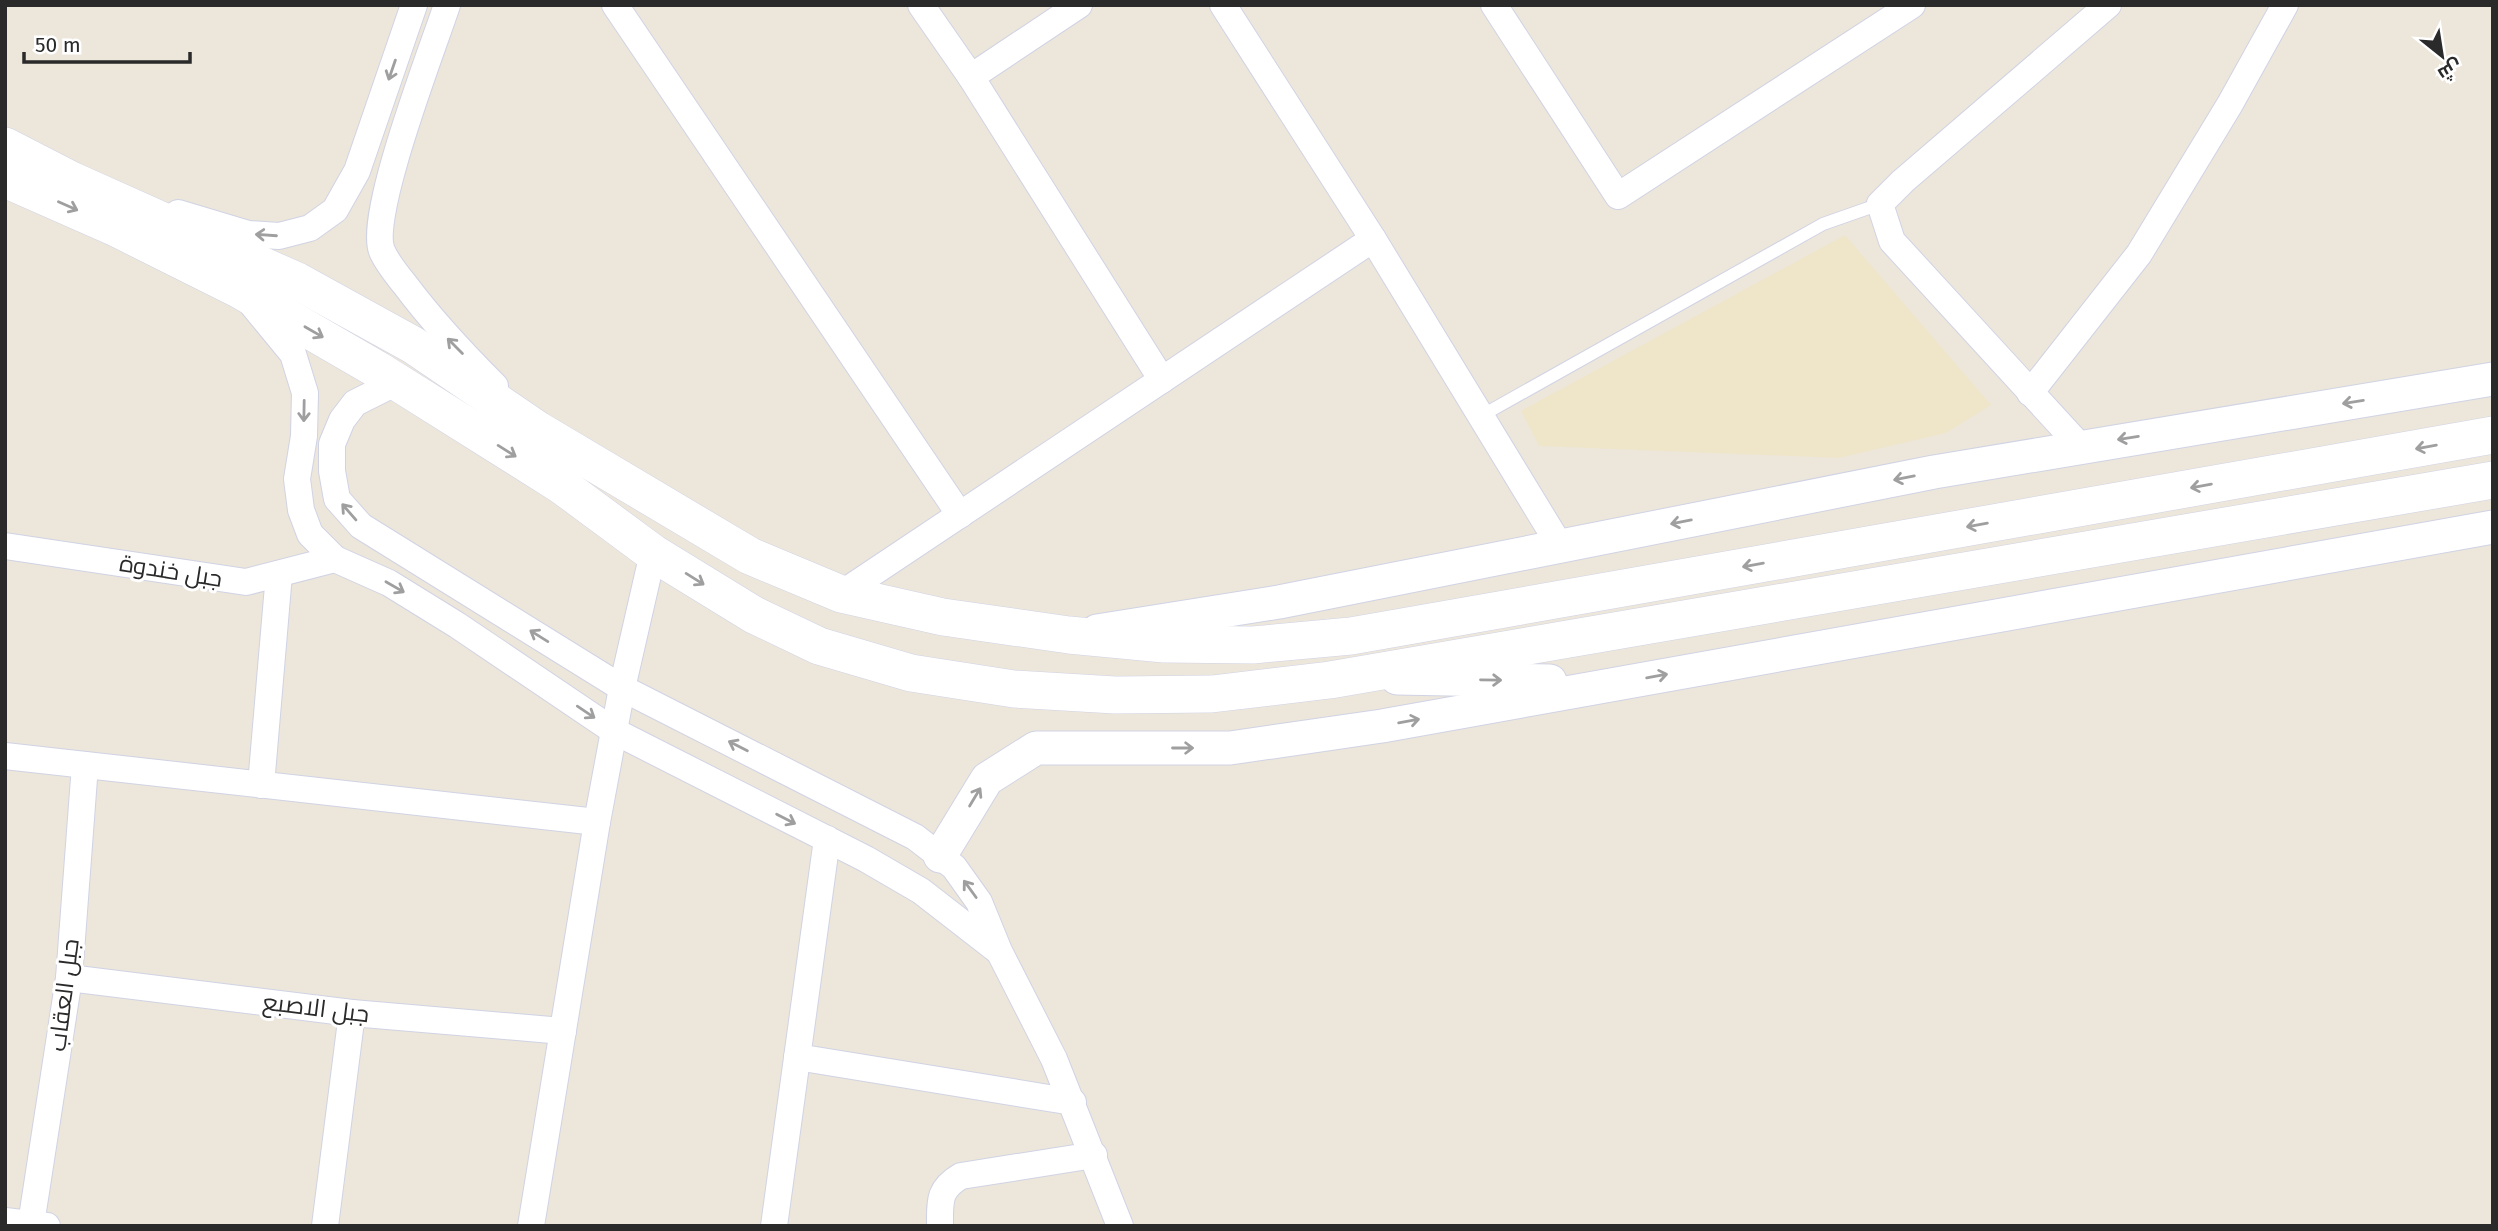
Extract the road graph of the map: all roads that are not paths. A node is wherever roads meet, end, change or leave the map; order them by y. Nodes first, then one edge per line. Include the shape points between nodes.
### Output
1 (414, 5) edge
2 (447, 5) edge
3 (615, 5) edge
4 (921, 5) edge
5 (1079, 5) edge
6 (1223, 5) edge
7 (1912, 5) edge
8 (2108, 5) edge
9 (2285, 5) edge
10 (1502, 8) edge
11 (971, 77) junction
12 (5, 146) edge
13 (5, 179) edge
14 (71, 180) junction
15 (1880, 204) junction
16 (1373, 239) junction
17 (240, 290) junction
18 (2493, 379) edge
19 (1162, 380) junction
20 (397, 382) junction
21 (2029, 393) junction
22 (1480, 416) junction
23 (538, 429) junction
24 (2493, 435) edge
25 (2080, 446) junction
26 (2493, 480) edge
27 (960, 515) junction
28 (2493, 527) edge
29 (5, 546) edge
30 (1560, 546) junction
31 (653, 553) junction
32 (335, 559) junction
33 (279, 574) junction
34 (841, 594) junction
35 (1069, 635) junction
36 (1349, 677) junction
37 (1621, 682) junction
38 (622, 688) junction
39 (614, 731) junction
40 (5, 756) edge
41 (85, 765) junction
42 (261, 785) junction
43 (597, 822) junction
44 (827, 839) junction
45 (940, 856) junction
46 (999, 951) junction
47 (69, 978) junction
48 (352, 1013) junction
49 (563, 1031) junction
50 (797, 1057) junction
51 (1073, 1102) junction
52 (1094, 1155) junction
53 (28, 1224) edge
54 (325, 1226) edge
55 (531, 1226) edge
56 (774, 1226) edge
57 (940, 1226) edge
58 (1120, 1226) edge

1 -> 14 street via 357,171 335,210 310,228 279,236 248,234
23 -> 2 street via 447,338 381,249 380,222 389,179
3 - 27 street
4 - 11 street
5 - 11 street
6 - 16 street
7 - 10 street via 1618,195
8 - 15 street
9 - 21 street via 2139,254
11 - 19 street
12 - 14 main road
13 -> 17 main road
14 - 23 main road via 297,281 413,345
15 - 21 street via 1892,241
15 - 22 lane via 1822,224
16 - 19 street
16 - 22 street
17 -> 20 main road
17 -> 32 street via 293,354 305,393 297,480 301,510 310,534
18 -> 25 street
19 - 27 street
20 -> 31 main road via 561,485
38 -> 20 street via 361,526 337,499 331,444 341,420 355,403
21 - 25 street
22 - 30 street
23 - 34 main road via 750,556
24 -> 35 main road via 1350,636 1254,645 1164,644
25 -> 30 street
26 - 36 main road
27 - 34 street
37 -> 28 street
29 - 33 street, جبل خندوة via 246,582
30 - 35 street via 1279,602
31 -> 36 main road via 754,615 819,646 911,673 1014,689 1115,695 1212,694
31 - 38 street
32 - 33 street, جبل خندوة
32 -> 39 street via 388,583 457,625
33 - 42 street
34 - 35 main road via 943,617
36 -> 37 street
45 -> 37 street via 987,779 1036,748 1230,748 1382,726
38 - 39 street
45 -> 38 street via 881,818
39 - 43 street
39 -> 44 street
40 - 41 street
41 - 42 street
41 - 47 street, جبل العقاب
42 - 43 street
43 - 49 street
44 - 46 street via 921,891
44 - 50 street
46 -> 45 street via 979,902 954,867
46 - 51 street
47 - 48 street, جبل الاصبع
47 - 53 street, جبل العقاب
48 - 49 street, جبل الاصبع
48 - 54 street
49 - 55 street
50 - 51 street
50 - 56 street
51 - 52 street
52 - 57 street via 961,1176 948,1184 940,1199
52 - 58 street

